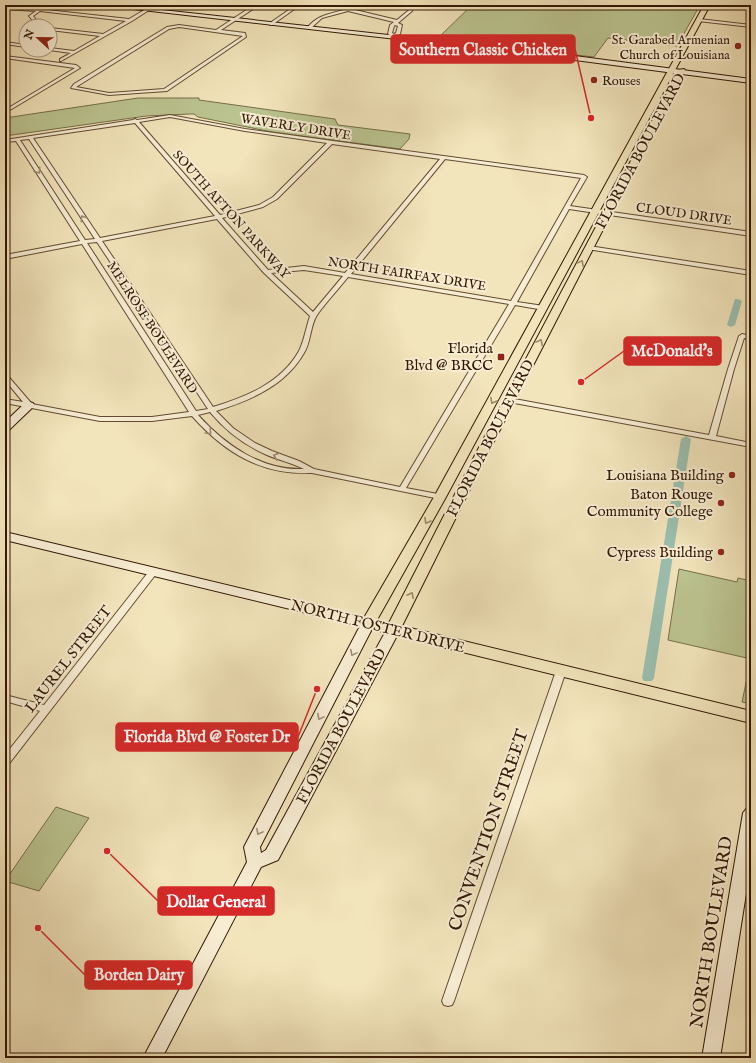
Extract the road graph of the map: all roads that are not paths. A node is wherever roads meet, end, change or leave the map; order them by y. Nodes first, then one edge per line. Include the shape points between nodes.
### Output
1 (101, 5) edge
2 (257, 5) edge
3 (298, 5) edge
4 (356, 5) edge
5 (403, 5) edge
6 (707, 5) edge
7 (412, 6) edge
8 (715, 7) dead end
9 (5, 8) edge
10 (40, 10) junction
11 (147, 10) junction
12 (349, 10) junction
13 (33, 18) edge
14 (709, 19) junction
15 (131, 20) junction
16 (235, 20) junction
17 (699, 20) junction
18 (396, 22) junction
19 (272, 24) junction
20 (751, 26) edge
21 (309, 28) junction
22 (703, 29) dead end
23 (58, 30) edge
24 (217, 31) junction
25 (104, 35) junction
26 (393, 36) junction
27 (5, 43) edge
28 (18, 45) edge
29 (58, 50) edge
30 (75, 52) junction
31 (5, 57) edge
32 (61, 60) dead end
33 (686, 63) dead end
34 (671, 72) junction
35 (681, 73) junction
36 (751, 81) edge
37 (650, 111) junction
38 (5, 112) edge
39 (660, 112) junction
40 (135, 120) junction
41 (30, 137) junction
42 (17, 139) junction
43 (5, 141) edge
44 (331, 142) junction
45 (442, 158) junction
46 (567, 207) junction
47 (596, 211) junction
48 (607, 213) junction
49 (219, 217) junction
50 (751, 234) edge
51 (98, 239) junction
52 (84, 242) junction
53 (589, 248) junction
54 (5, 257) edge
55 (266, 272) junction
56 (751, 273) edge
57 (347, 275) junction
58 (556, 285) junction
59 (568, 287) junction
60 (513, 303) junction
61 (544, 308) junction
62 (313, 316) junction
63 (751, 338) edge
64 (512, 367) junction
65 (526, 369) junction
66 (5, 376) edge
67 (5, 400) edge
68 (509, 400) junction
69 (29, 405) junction
70 (212, 410) junction
71 (194, 414) junction
72 (5, 428) edge
73 (712, 438) junction
74 (751, 445) edge
75 (312, 471) junction
76 (402, 489) junction
77 (440, 497) junction
78 (5, 536) edge
79 (153, 572) junction
80 (368, 623) junction
81 (393, 630) junction
82 (561, 671) junction
83 (5, 698) edge
84 (47, 709) junction
85 (751, 717) edge
86 (5, 762) edge
87 (751, 813) edge
88 (255, 862) junction
89 (448, 1001) dead end
90 (152, 1058) edge
91 (711, 1058) edge

1 - 11 street
2 - 16 street
3 - 19 street
4 - 12 street
5 - 7 street
6 - 8 main road
6 - 17 main road, FLORIDA BOULEVARD
7 - 18 street via 406,15
9 - 10 street
10 - 13 street via 31,16
10 - 15 street
11 - 15 street
11 - 16 street
12 - 18 street
12 - 21 street via 326,13
14 - 17 street
14 - 20 street
14 - 22 main road
15 - 25 street
16 - 19 street
16 - 24 street
17 - 34 main road, FLORIDA BOULEVARD
18 - 26 street via 392,25 390,34
18 - 26 street via 400,25 398,34
19 - 21 street
21 - 26 street
23 - 25 street
24 - 24 street via 176,26 168,28 74,88 109,94 164,90 245,35
25 - 30 street
26 - 34 street
27 - 28 street
29 - 30 street
30 - 32 street
31 - 38 street via 78,68
33 - 35 main road, FLORIDA BOULEVARD
34 - 35 street
34 - 37 main road, FLORIDA BOULEVARD
35 - 36 street
35 - 39 main road, FLORIDA BOULEVARD
37 - 39 main road
37 - 47 main road, FLORIDA BOULEVARD
39 - 48 main road, FLORIDA BOULEVARD
40 - 41 street, WAVERLY DRIVE
40 - 44 street, WAVERLY DRIVE via 182,117 246,130
40 - 49 street, SOUTH AFTON PARKWAY
41 - 42 street, WAVERLY DRIVE
51 -> 41 street, MELROSE BOULEVARD
42 - 43 street, WAVERLY DRIVE
42 -> 52 street, MELROSE BOULEVARD
44 - 45 street, WAVERLY DRIVE
44 - 49 street via 274,198 250,209
45 - 46 street, WAVERLY DRIVE via 584,177
45 - 57 street
46 - 47 street, CLOUD DRIVE
46 - 60 street
47 - 48 street, CLOUD DRIVE
47 - 58 main road, FLORIDA BOULEVARD
48 - 50 street, CLOUD DRIVE
48 - 53 main road, FLORIDA BOULEVARD
49 - 51 street
49 - 55 street, SOUTH AFTON PARKWAY
51 - 52 street
51 - 70 street, MELROSE BOULEVARD
52 - 54 street
52 - 71 street, MELROSE BOULEVARD
53 - 56 street
59 -> 53 main road, FLORIDA BOULEVARD
55 - 57 street, NORTH FAIRFAX DRIVE via 304,268
55 - 62 street, SOUTH AFTON PARKWAY
57 - 60 street, NORTH FAIRFAX DRIVE
57 - 62 street
58 - 59 main road
58 - 61 main road, FLORIDA BOULEVARD
65 -> 59 main road, FLORIDA BOULEVARD
60 - 61 street, NORTH FAIRFAX DRIVE
60 - 76 street
61 - 64 main road, FLORIDA BOULEVARD
62 - 70 street via 301,353 279,380 249,397
63 - 73 street via 742,336 730,368
64 - 65 main road
64 -> 77 main road, FLORIDA BOULEVARD
65 - 68 main road, FLORIDA BOULEVARD
66 - 69 street
67 - 69 street
68 - 73 street
81 -> 68 main road, FLORIDA BOULEVARD
69 - 71 street via 99,419 144,420
69 - 72 street
70 - 71 street
75 -> 70 street, MELROSE BOULEVARD via 302,464 268,453 238,437
71 -> 75 street, MELROSE BOULEVARD via 212,434 238,453 284,471
73 - 74 street
75 - 76 street, MELROSE BOULEVARD
76 - 77 street, MELROSE BOULEVARD
77 -> 80 main road, FLORIDA BOULEVARD
78 - 79 street, NORTH FOSTER DRIVE
79 - 80 street, NORTH FOSTER DRIVE
79 - 84 street, LAUREL STREET
80 - 81 main road, NORTH FOSTER DRIVE
80 -> 88 street, FLORIDA BOULEVARD via 252,847
81 - 82 main road, NORTH FOSTER DRIVE
81 - 88 street, FLORIDA BOULEVARD via 272,855
82 - 85 main road, NORTH FOSTER DRIVE
82 - 89 street, CONVENTION STREET
83 - 84 street
84 - 86 street, LAUREL STREET
87 - 91 street, NORTH BOULEVARD
88 - 90 street

